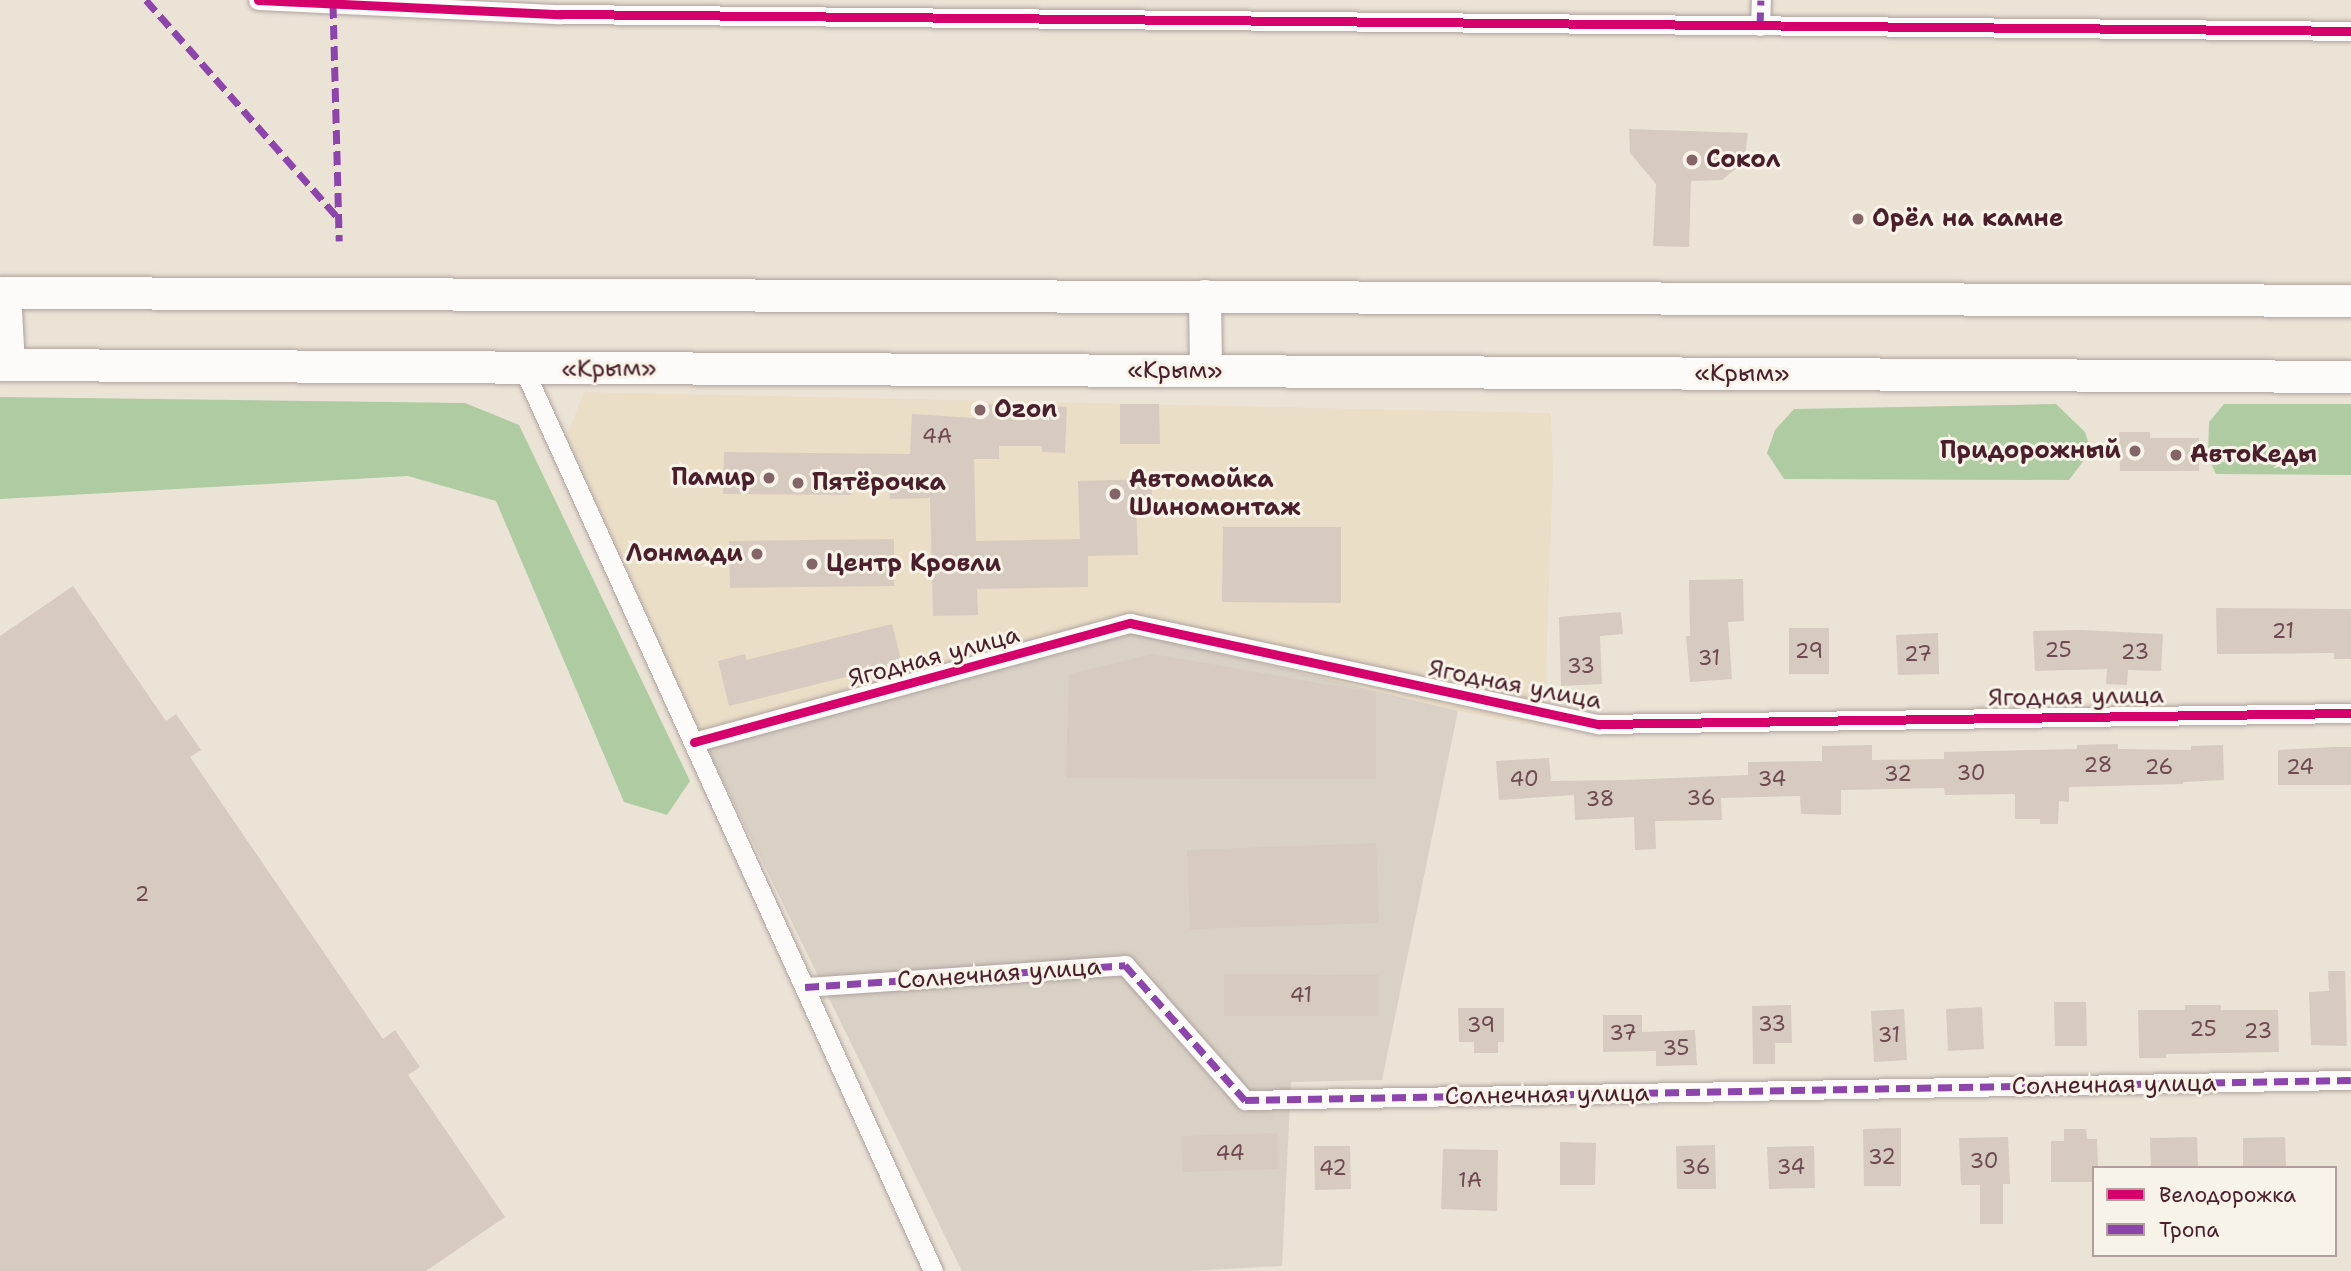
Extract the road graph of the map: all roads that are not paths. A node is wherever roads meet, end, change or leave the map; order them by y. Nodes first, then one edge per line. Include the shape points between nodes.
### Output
1 (258, 0) edge
2 (1760, 0) edge
3 (560, 7) edge
4 (1760, 26) junction
5 (2351, 31) edge
6 (2, 293) edge
7 (1205, 296) junction
8 (2351, 301) edge
9 (5, 365) edge
10 (524, 370) junction
11 (1206, 371) junction
12 (2351, 377) edge
13 (2351, 713) edge
14 (694, 742) junction
15 (804, 987) junction
16 (2351, 1080) edge
17 (933, 1271) edge

1 - 3 street
2 - 4 street
3 - 4 street
4 - 5 street
6 - 7 main road
6 - 9 main road
7 - 8 main road
7 - 11 main road
9 - 10 main road, «Крым»
10 - 11 main road, «Крым»
10 - 14 street
11 - 12 main road, «Крым»
13 - 14 street, Ягодная улица via 1599,724 1130,623
14 - 15 street
15 - 16 street, Солнечная улица via 1125,965 1245,1100
15 - 17 street

